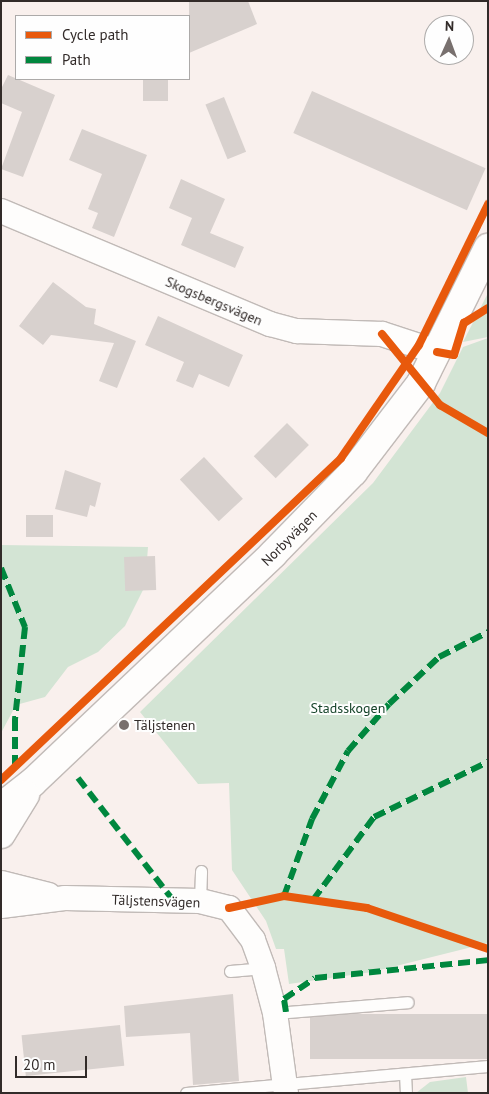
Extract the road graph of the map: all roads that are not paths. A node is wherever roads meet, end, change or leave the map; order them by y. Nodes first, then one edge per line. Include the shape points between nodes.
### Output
1 (1, 212) edge
2 (488, 248) edge
3 (437, 352) junction
4 (32, 783) junction
5 (1, 807) edge
6 (1, 834) edge
7 (201, 871) dead end
8 (1, 883) edge
9 (65, 898) junction
10 (200, 901) junction
11 (1, 906) edge
12 (263, 968) junction
13 (230, 971) dead end
14 (408, 1002) dead end
15 (275, 1013) junction
16 (488, 1066) edge
17 (405, 1074) junction
18 (285, 1088) edge
19 (216, 1091) edge
20 (186, 1093) edge
21 (406, 1093) edge

1 - 3 street, Skogsbergsvägen via 270,324 305,331 382,334
2 - 3 street, Norbyvägen
3 - 4 street, Norbyvägen via 420,383 353,472 274,554
4 - 5 street, Norbyvägen
4 - 6 street, Norbyvägen
7 - 10 lane
8 - 9 street, Täljstensvägen
9 - 10 street, Täljstensvägen
9 - 11 street, Täljstensvägen
10 - 12 street, Täljstensvägen via 230,908 253,940
12 - 13 lane
12 - 15 street, Täljstensvägen
14 - 15 lane
15 - 18 street, Täljstensvägen
16 - 17 lane
17 - 18 lane
17 - 21 lane
18 - 19 lane
19 - 20 lane

